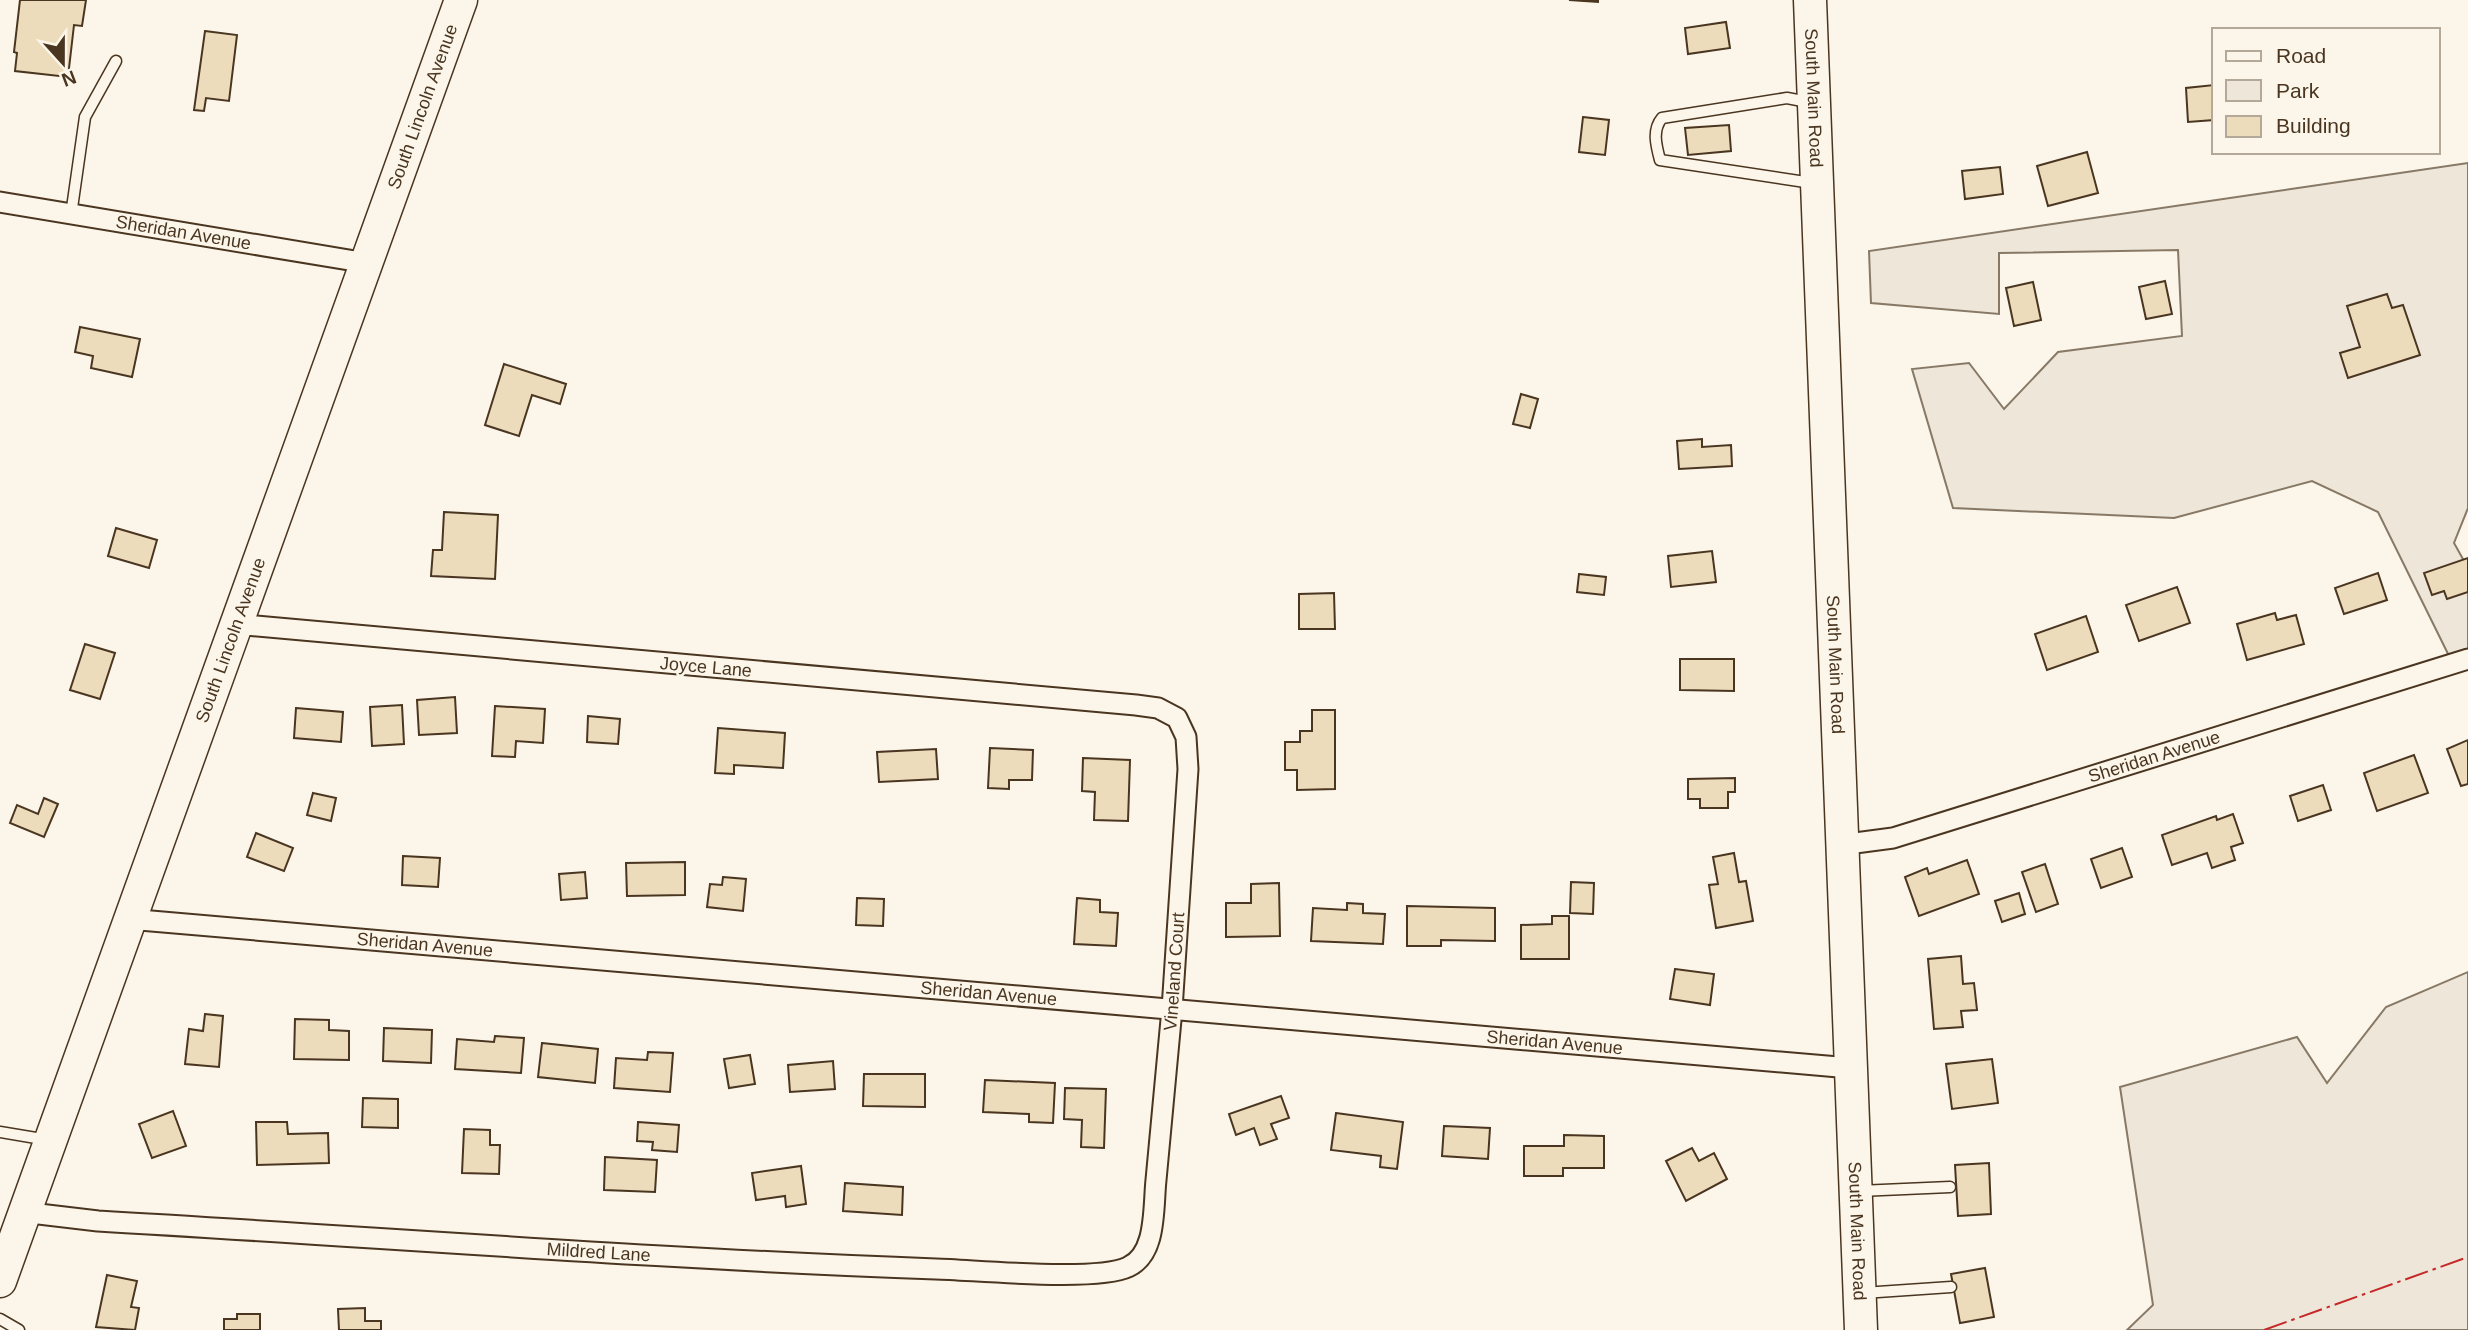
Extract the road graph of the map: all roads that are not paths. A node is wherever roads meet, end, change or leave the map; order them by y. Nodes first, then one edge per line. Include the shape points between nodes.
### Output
1 (461, 0) edge
2 (1810, 0) edge
3 (116, 61) dead end
4 (1813, 103) junction
5 (1816, 183) junction
6 (0, 202) edge
7 (71, 215) junction
8 (367, 263) junction
9 (234, 624) junction
10 (2468, 659) edge
11 (1175, 717) joint
12 (1840, 845) junction
13 (128, 919) junction
14 (1172, 1009) junction
15 (1850, 1068) junction
16 (0, 1132) edge
17 (48, 1140) junction
18 (1950, 1187) dead end
19 (1855, 1191) junction
20 (22, 1212) junction
21 (1151, 1229) joint
22 (0, 1281) edge
23 (1951, 1287) dead end
24 (1859, 1293) junction
25 (0, 1319) edge
26 (19, 1330) edge
27 (1861, 1330) edge

1 - 8 main road, South Lincoln Avenue
2 - 4 main road, South Main Road
3 - 7 lane via 85,117
4 - 5 main road, South Main Road
4 - 5 lane via 1787,98 1662,118 1656,142 1660,160
5 - 12 main road, South Main Road
6 - 7 street, Sheridan Avenue
7 - 8 street, Sheridan Avenue
8 - 9 main road, South Lincoln Avenue
9 - 11 street, Joyce Lane via 1136,705 1158,708
9 - 13 main road, South Lincoln Avenue
10 - 12 street, Sheridan Avenue via 1893,838
11 - 14 street, Vineland Court via 1186,737 1188,769
12 - 15 main road, South Main Road
13 - 14 street, Sheridan Avenue
13 - 17 main road, South Lincoln Avenue
14 - 15 street, Sheridan Avenue
14 - 21 street, Vineland Court
15 - 19 main road, South Main Road
16 - 17 lane
17 - 20 main road, South Lincoln Avenue
18 - 19 lane
19 - 24 main road, South Main Road
20 - 21 street, Mildred Lane via 167,1225 900,1268 1071,1273 1128,1268 1145,1254
20 - 22 main road, South Lincoln Avenue
23 - 24 lane
24 - 27 main road, South Main Road
25 - 26 lane

